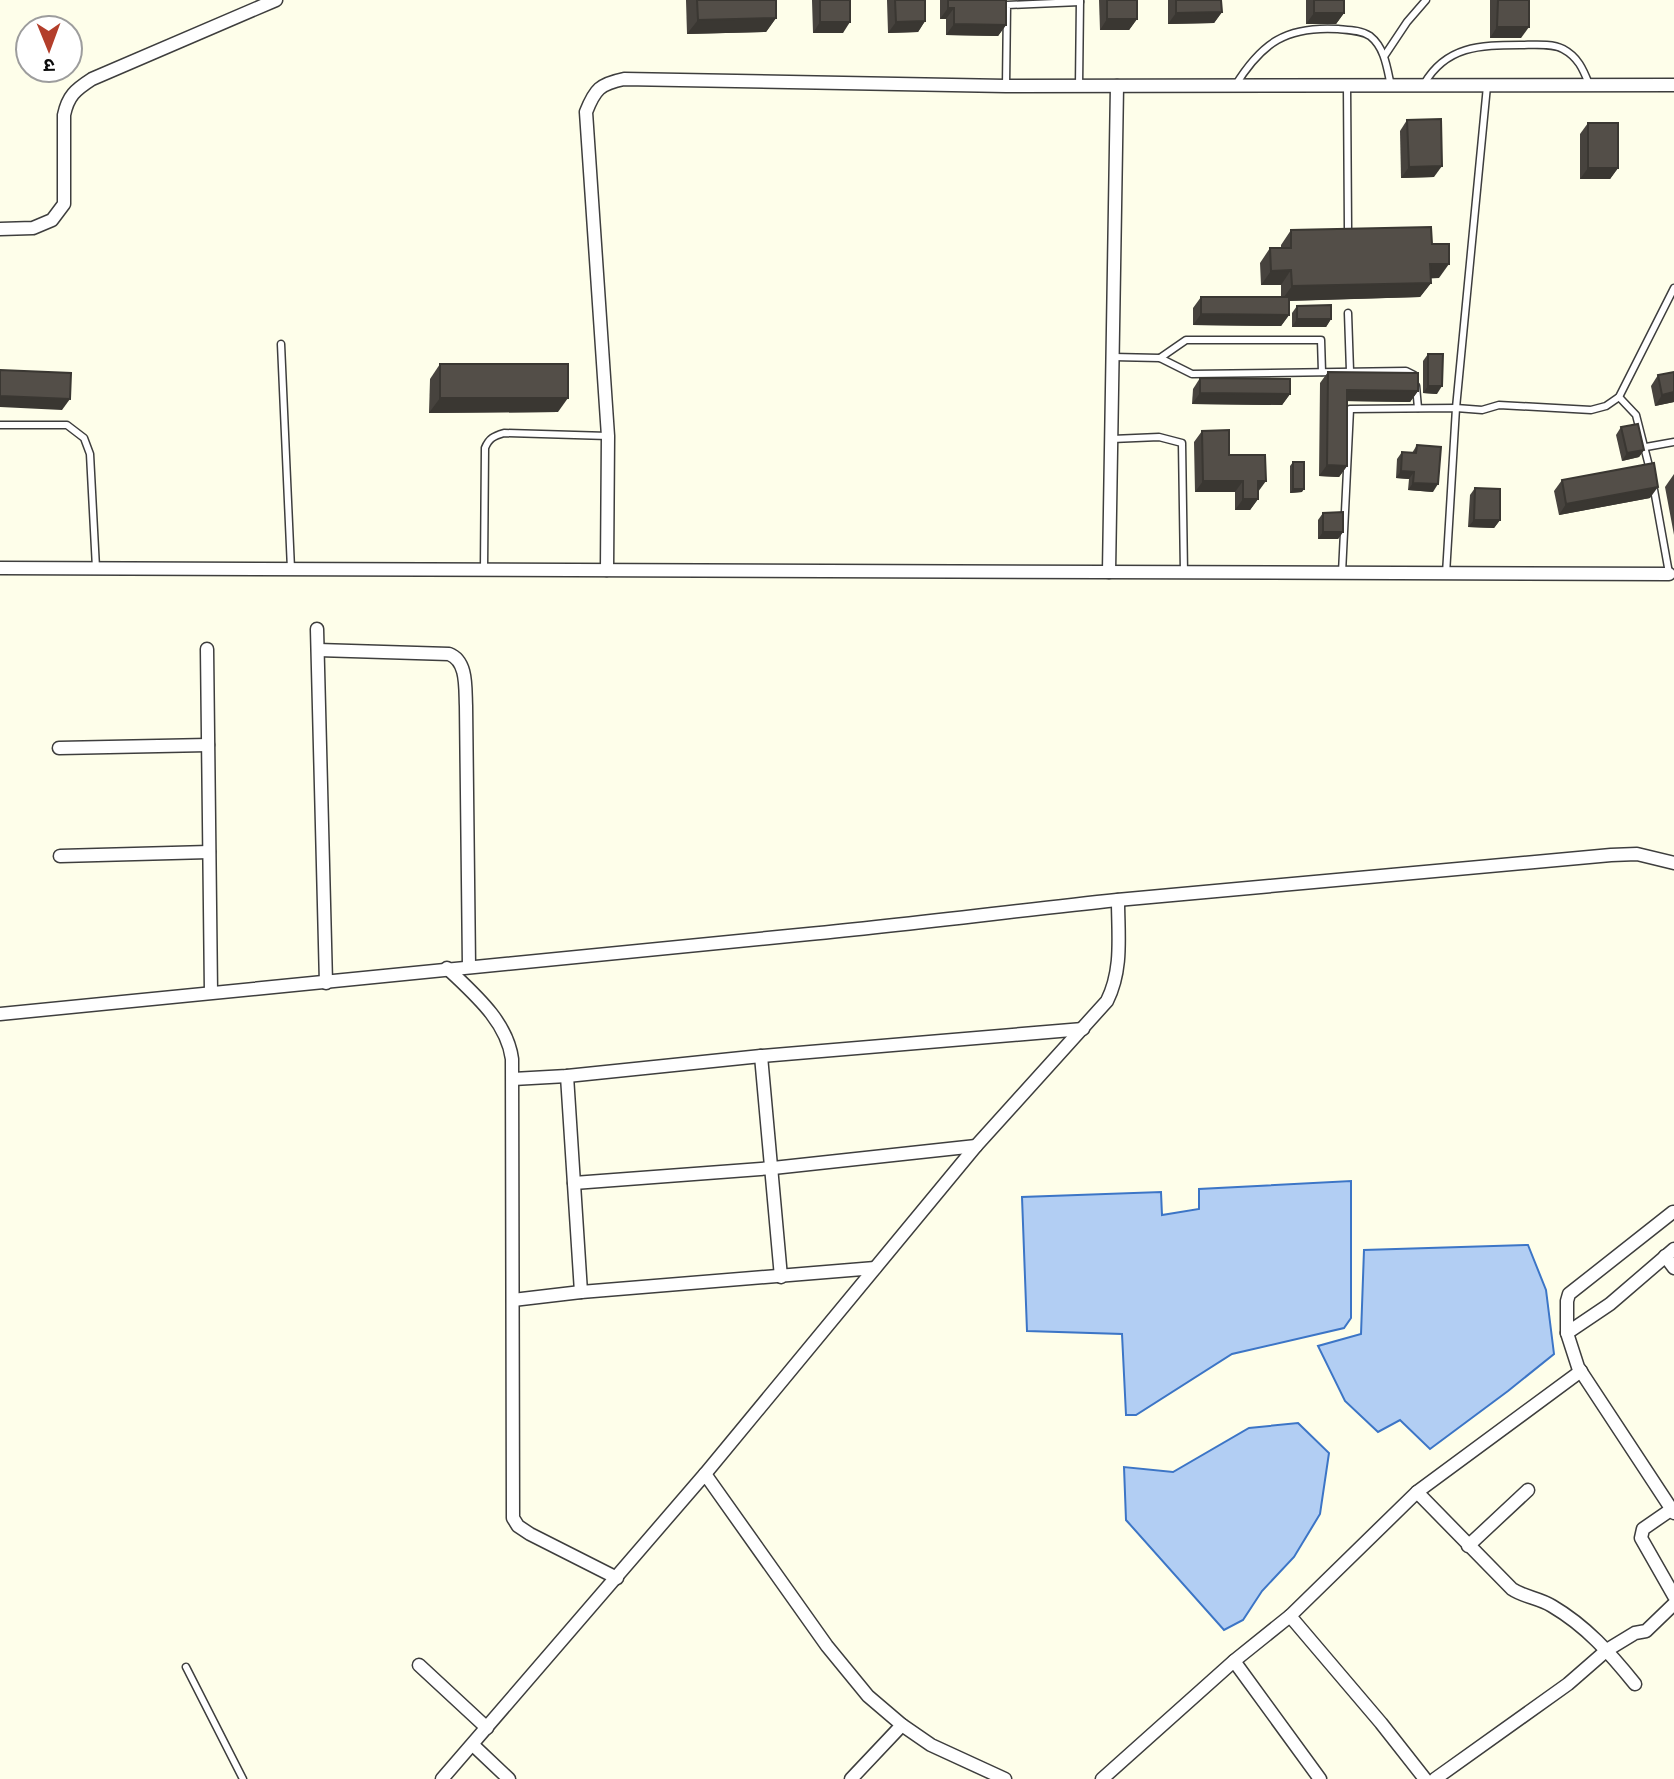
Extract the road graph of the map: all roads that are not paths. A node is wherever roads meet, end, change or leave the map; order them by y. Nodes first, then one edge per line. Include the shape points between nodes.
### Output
1 (276, 0) edge
2 (1426, 0) edge
3 (1080, 1) edge
4 (1385, 55) junction
5 (1674, 85) edge
6 (1006, 86) junction
7 (1079, 86) junction
8 (1117, 86) junction
9 (1235, 86) junction
10 (1347, 86) junction
11 (1391, 86) junction
12 (1423, 86) junction
13 (1487, 86) junction
14 (1590, 86) junction
15 (0, 229) edge
16 (1348, 229) edge
17 (1674, 288) edge
18 (1348, 313) dead end
19 (281, 344) dead end
20 (1113, 357) junction
21 (1160, 358) junction
22 (1350, 371) junction
23 (1322, 372) junction
24 (1619, 397) junction
25 (1418, 408) junction
26 (1456, 408) junction
27 (0, 425) edge
28 (608, 436) junction
29 (1112, 439) junction
30 (1674, 442) edge
31 (1646, 447) junction
32 (0, 568) edge
33 (96, 568) junction
34 (292, 569) junction
35 (484, 570) junction
36 (607, 570) junction
37 (1109, 572) junction
38 (1184, 573) junction
39 (1342, 573) junction
40 (1446, 574) junction
41 (1672, 575) edge
42 (317, 629) dead end
43 (207, 649) dead end
44 (318, 650) junction
45 (208, 745) junction
46 (59, 748) dead end
47 (209, 852) junction
48 (61, 856) dead end
49 (1674, 863) edge
50 (1118, 900) junction
51 (469, 966) junction
52 (447, 968) junction
53 (326, 983) junction
54 (211, 992) junction
55 (0, 1014) edge
56 (1083, 1029) junction
57 (761, 1056) junction
58 (567, 1076) junction
59 (513, 1079) junction
60 (976, 1146) junction
61 (773, 1168) junction
62 (574, 1183) junction
63 (1673, 1212) edge
64 (1670, 1253) edge
65 (875, 1268) junction
66 (1674, 1268) edge
67 (781, 1277) junction
68 (581, 1292) junction
69 (513, 1300) junction
70 (1567, 1333) junction
71 (1581, 1371) junction
72 (705, 1474) junction
73 (1528, 1490) dead end
74 (1417, 1492) junction
75 (1673, 1511) edge
76 (1468, 1546) junction
77 (617, 1578) junction
78 (1674, 1596) edge
79 (1674, 1604) edge
80 (1290, 1616) junction
81 (1607, 1650) junction
82 (1234, 1661) junction
83 (419, 1665) dead end
84 (186, 1667) dead end
85 (1634, 1684) dead end
86 (902, 1725) junction
87 (487, 1728) junction
88 (473, 1745) junction
89 (243, 1779) edge
90 (442, 1779) edge
91 (509, 1779) edge
92 (851, 1779) edge
93 (1005, 1779) edge
94 (1102, 1779) edge
95 (1320, 1779) edge
96 (1425, 1779) edge
97 (1435, 1779) edge

1 - 15 street via 74,90 64,115 64,204 52,220 33,228
2 - 4 lane
3 - 6 lane via 1007,5
3 - 7 lane
4 - 9 lane via 1360,31 1302,29 1277,38 1246,68
4 - 11 lane
5 - 14 street
6 - 7 street
6 - 28 street via 624,79 603,84 586,112
7 - 8 street
8 - 9 street
8 - 20 street
9 - 10 street
10 - 11 street
10 - 16 lane
11 - 12 street
12 - 13 street
12 - 14 lane via 1433,69 1457,52 1483,45 1535,45 1562,48 1580,62
13 - 14 street
13 - 26 lane
17 - 24 lane
18 - 22 lane
19 - 34 lane
20 - 21 lane
20 - 29 street
21 - 23 lane via 1192,374
21 - 23 lane via 1186,340 1321,340
22 - 23 lane
22 - 25 lane via 1406,371 1416,376
24 - 26 lane via 1606,407 1591,410 1499,405 1482,410
24 - 31 lane via 1636,415
25 - 26 lane
25 - 39 lane via 1350,409
26 - 40 lane
27 - 33 lane via 68,425 84,438 90,454
28 - 35 lane via 504,433 492,437 485,448
28 - 36 street
29 - 37 street
29 - 38 lane via 1159,437 1182,443
30 - 31 lane
31 - 41 lane
32 - 33 street
33 - 34 street
34 - 35 street
35 - 36 street
36 - 37 street
37 - 38 street
38 - 39 street
39 - 40 street
40 - 41 street
42 - 44 street
43 - 45 street
44 - 51 street via 449,654 461,664 466,706
44 - 53 street
45 - 46 street
45 - 47 street
47 - 48 street
47 - 54 street
49 - 50 street via 1637,854 1611,855
50 - 51 street
50 - 56 street via 1116,983
51 - 52 street
52 - 53 street
52 - 59 street via 502,1031 510,1048
53 - 54 street
54 - 55 street
56 - 57 street
56 - 60 street
57 - 58 street
57 - 61 street
58 - 59 street
58 - 62 street
59 - 69 street
60 - 61 street
60 - 65 street
61 - 62 street
61 - 67 street
62 - 68 street
63 - 70 street via 1569,1294
64 - 66 street
64 - 70 street
65 - 67 street
65 - 72 street
67 - 68 street
68 - 69 street
69 - 77 street via 513,1518 530,1534
70 - 71 street
71 - 74 street
71 - 75 street
72 - 77 street
72 - 86 street via 827,1646 868,1696
73 - 76 street
74 - 76 street
74 - 80 street
75 - 78 street via 1643,1529 1641,1538
76 - 81 street via 1512,1589 1554,1607
77 - 87 street
79 - 81 street via 1647,1631
80 - 82 street
80 - 96 street
81 - 85 street
81 - 97 street via 1568,1685
82 - 94 street
82 - 95 street
83 - 87 street
84 - 89 lane
86 - 92 street
86 - 93 street via 952,1756
87 - 88 street
88 - 90 street
88 - 91 street

